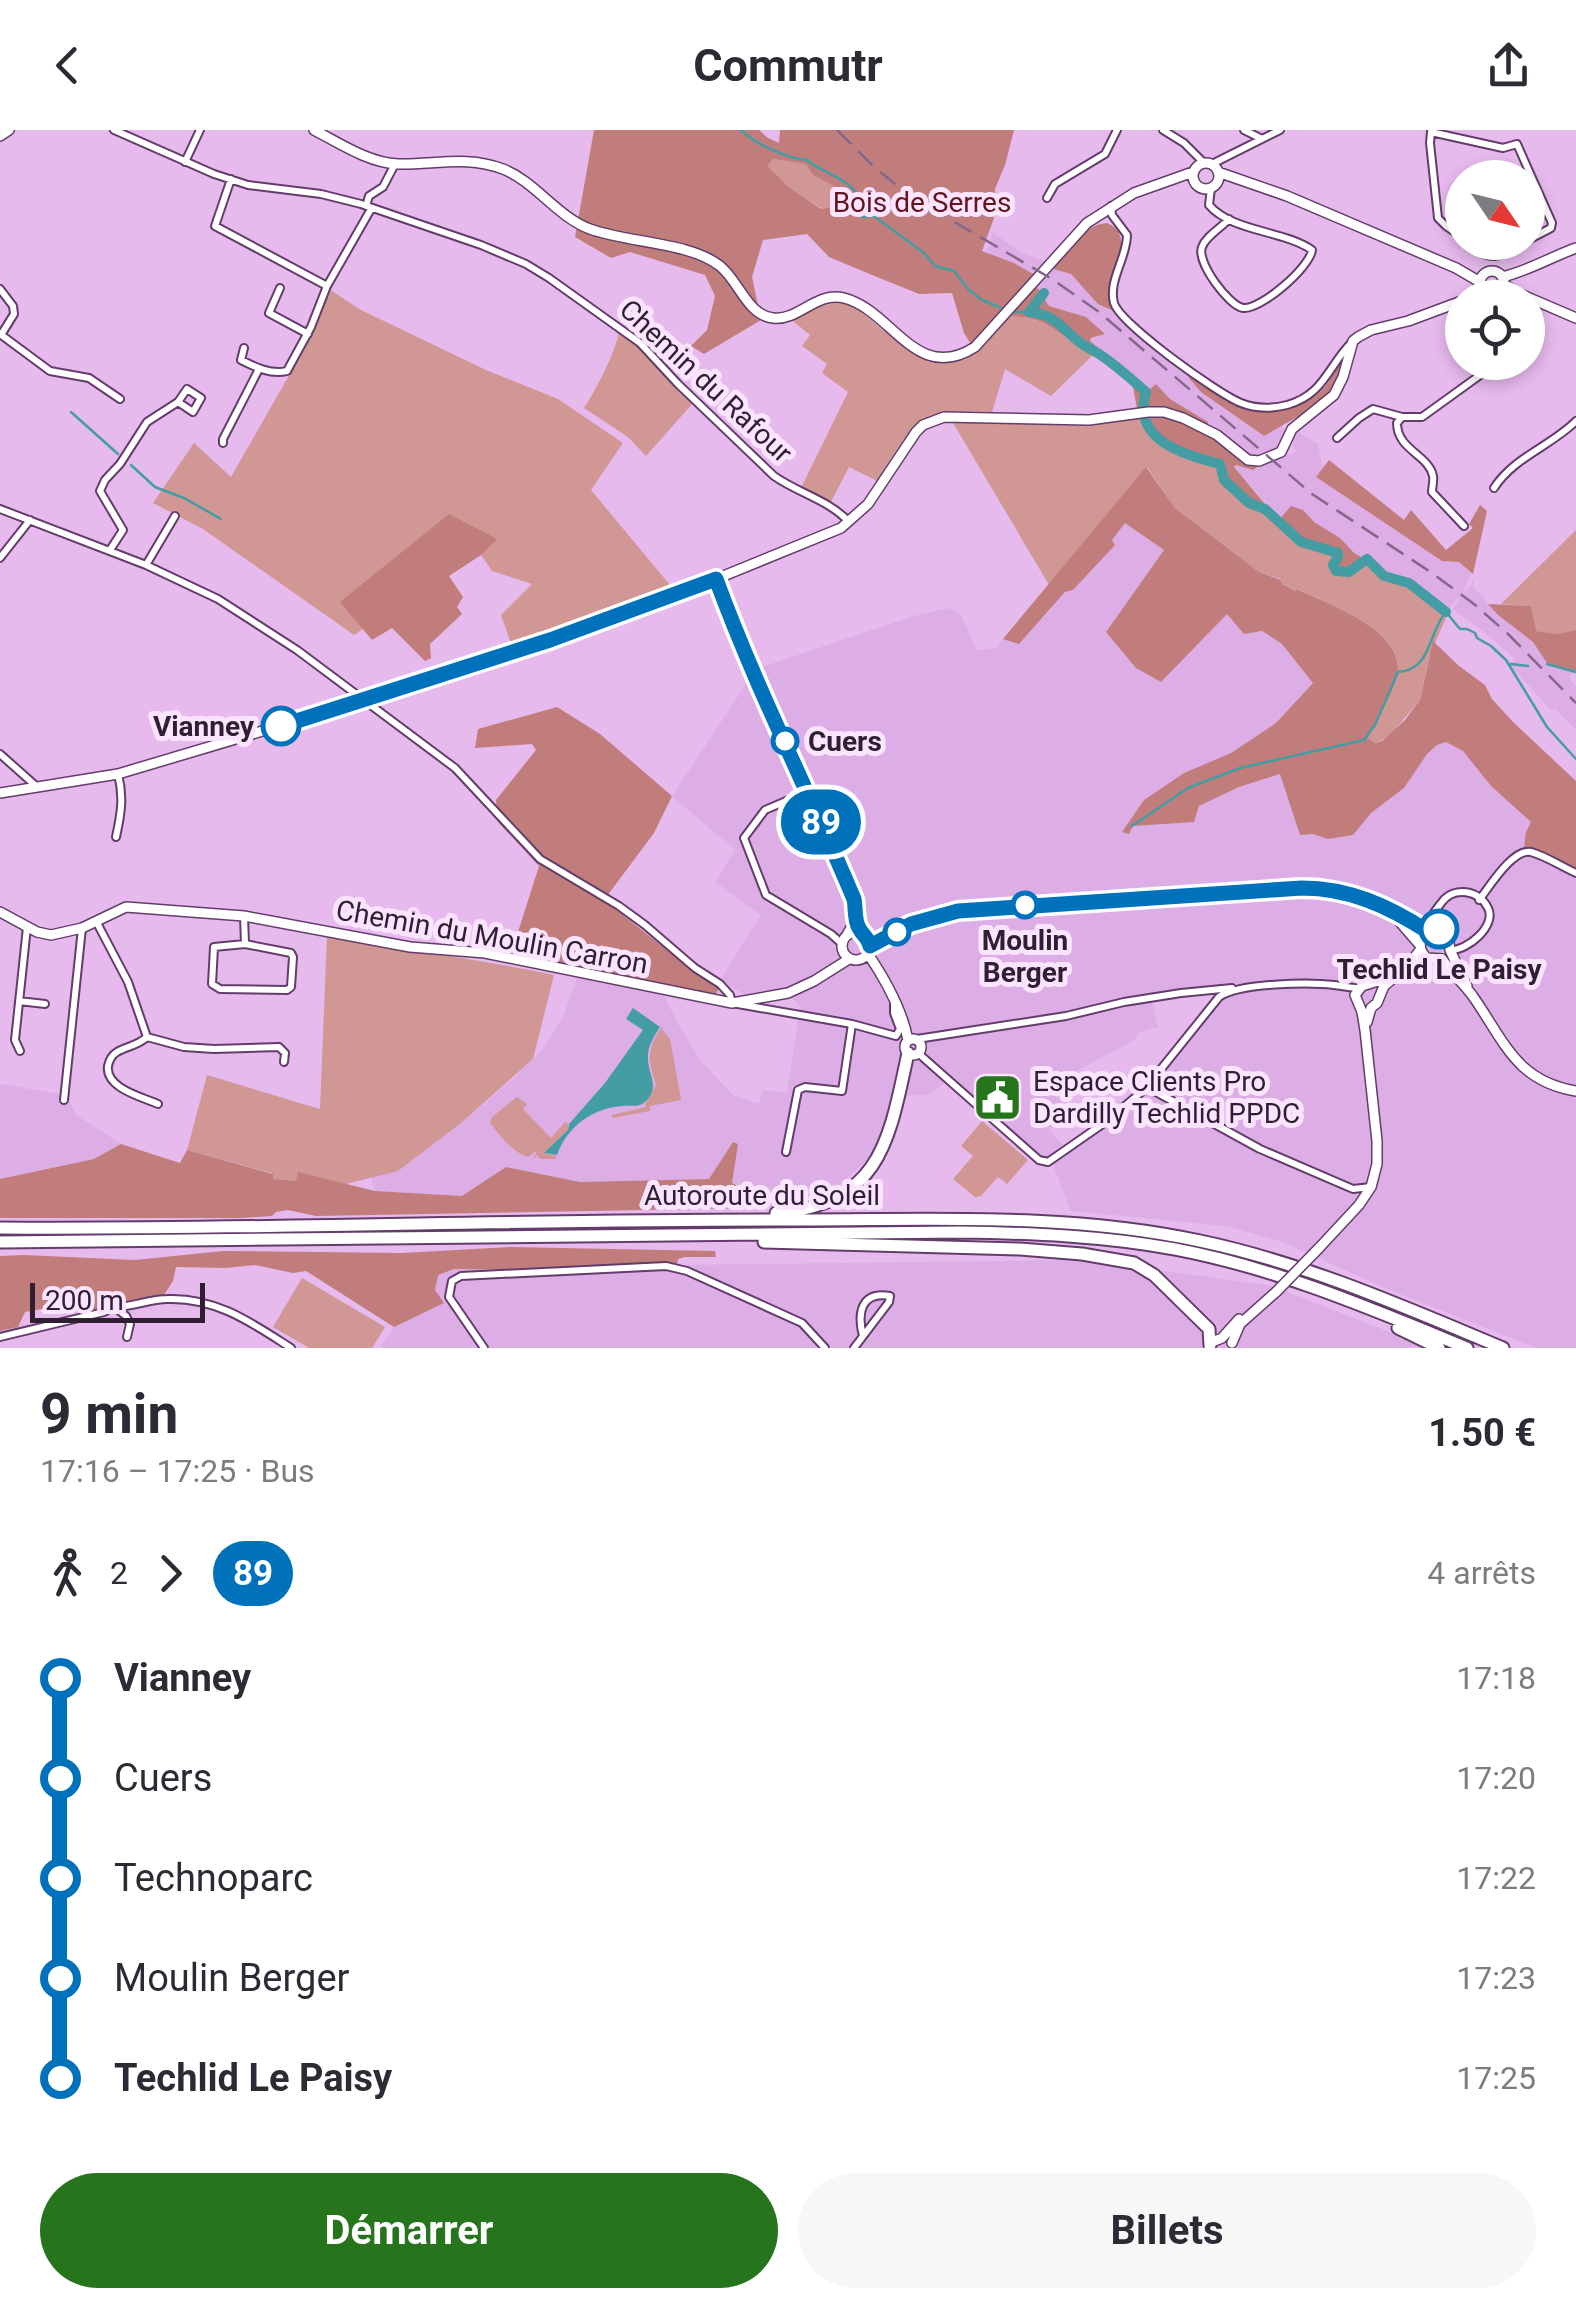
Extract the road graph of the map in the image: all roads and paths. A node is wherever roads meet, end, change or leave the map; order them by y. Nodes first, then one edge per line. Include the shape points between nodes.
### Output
1 (9, 130) edge
2 (114, 130) edge
3 (200, 130) edge
4 (314, 130) edge
5 (1118, 130) edge
6 (1163, 130) edge
7 (1244, 130) edge
8 (1280, 130) edge
9 (1431, 131) edge
10 (0, 136) edge
11 (1264, 140) junction
12 (1524, 160) edge
13 (186, 162) junction
14 (396, 164) junction
15 (1207, 168) junction
16 (232, 180) junction
17 (1174, 180) junction
18 (1245, 182) junction
19 (1206, 186) junction
20 (1047, 198) dead end
21 (1111, 206) junction
22 (1545, 206) edge
23 (369, 208) junction
24 (1094, 218) junction
25 (1229, 219) junction
26 (1120, 225) junction
27 (1445, 225) edge
28 (1545, 231) edge
29 (1576, 248) edge
30 (1482, 280) edge
31 (1508, 280) edge
32 (327, 286) junction
33 (280, 288) dead end
34 (0, 289) edge
35 (1545, 305) edge
36 (1445, 308) edge
37 (1576, 318) edge
38 (308, 334) junction
39 (0, 335) edge
40 (1353, 342) junction
41 (244, 348) dead end
42 (259, 368) junction
43 (1473, 380) edge
44 (120, 399) dead end
45 (178, 402) dead end
46 (1402, 417) junction
47 (1576, 421) edge
48 (1337, 438) dead end
49 (223, 444) dead end
50 (1494, 488) dead end
51 (0, 509) edge
52 (175, 516) dead end
53 (30, 520) junction
54 (849, 522) junction
55 (1464, 526) dead end
56 (110, 550) junction
57 (0, 558) edge
58 (146, 565) junction
59 (716, 579) junction
60 (366, 700) junction
61 (0, 754) edge
62 (118, 774) junction
63 (37, 787) junction
64 (0, 792) edge
65 (807, 792) junction
66 (116, 837) dead end
67 (1576, 873) edge
68 (1480, 900) junction
69 (1388, 908) junction
70 (0, 912) edge
71 (244, 916) junction
72 (856, 919) junction
73 (96, 921) junction
74 (27, 927) junction
75 (82, 928) junction
76 (1428, 928) junction
77 (860, 932) junction
78 (245, 944) junction
79 (845, 945) junction
80 (1464, 948) junction
81 (867, 950) junction
82 (1450, 950) junction
83 (1422, 951) junction
84 (1442, 959) junction
85 (1458, 963) junction
86 (1394, 976) junction
87 (720, 984) junction
88 (1240, 988) junction
89 (1214, 989) junction
90 (788, 993) junction
91 (1470, 993) junction
92 (1361, 995) junction
93 (1379, 996) junction
94 (1217, 1000) junction
95 (19, 1001) junction
96 (748, 1001) junction
97 (732, 1003) junction
98 (45, 1004) dead end
99 (894, 1004) junction
100 (1371, 1008) junction
101 (789, 1011) junction
102 (852, 1024) junction
103 (1365, 1030) junction
104 (146, 1037) junction
105 (913, 1045) junction
106 (20, 1051) dead end
107 (284, 1062) dead end
108 (1147, 1087) junction
109 (1576, 1091) edge
110 (64, 1100) dead end
111 (158, 1104) dead end
112 (786, 1152) dead end
113 (1371, 1187) junction
114 (1353, 1189) junction
115 (1360, 1205) junction
116 (668, 1219) junction
117 (0, 1228) edge
118 (690, 1236) junction
119 (0, 1242) edge
120 (1306, 1285) junction
121 (116, 1308) junction
122 (0, 1336) edge
123 (863, 1336) junction
124 (127, 1337) dead end
125 (1229, 1343) edge
126 (1209, 1347) edge
127 (292, 1348) edge
128 (484, 1348) edge
129 (826, 1348) edge
130 (854, 1348) edge
131 (1439, 1348) edge
132 (1467, 1348) edge
133 (1503, 1348) edge

1 - 10 main road
2 - 13 street, Chemin du Rafour
3 - 13 street
4 - 14 main road
5 - 20 street via 1105,154 1055,184
6 - 15 street
7 - 11 street
8 - 11 street
9 - 12 street via 1503,148 1517,144
9 - 27 street via 1438,218
11 - 15 street
13 - 16 street, Chemin du Rafour
14 - 23 street via 369,196
14 - 24 main road via 457,160 502,168 588,228 708,258 769,318 820,298 842,298 913,348 940,357 975,347
15 - 17 main road
15 - 18 main road
15 - 19 main road via 1218,179
15 - 19 main road via 1193,179
16 - 23 street, Chemin du Rafour
16 - 32 street via 215,226
17 - 19 main road
17 - 21 main road
18 - 19 main road
18 - 30 main road
19 - 25 street via 1209,206
21 - 24 main road
21 - 26 street
22 - 28 street via 1552,222
23 - 32 street
23 - 54 street, Chemin du Rafour via 480,245 549,278 640,343 774,476
24 - 26 street
25 - 25 street via 1297,242 1313,254 1284,285 1240,307 1200,259 1202,247
26 - 40 street via 1127,243 1114,289 1120,314 1227,396 1270,408 1306,398
29 - 31 main road
32 - 38 street
33 - 38 street via 269,313
34 - 39 street via 14,314
35 - 37 main road
36 - 40 main road
38 - 42 street via 287,371
39 - 44 street via 50,371 89,378
40 - 54 main road via 1336,393 1292,429 1280,452 1262,460 1248,460 1220,437 1164,412 1089,420 954,416 912,436
41 - 42 street via 240,360
42 - 49 street
43 - 46 street via 1422,417
45 - 56 street via 146,422 104,480 100,491 123,530
46 - 48 street via 1373,409
46 - 55 street via 1399,436 1431,470 1432,492
47 - 50 street
51 - 53 street
52 - 58 street
53 - 56 street
53 - 57 street
54 - 59 main road
56 - 58 street
58 - 60 street via 218,599
59 - 60 main road
59 - 65 main road
60 - 62 main road
60 - 87 street via 455,768 540,859 618,906
61 - 63 street
62 - 63 main road
62 - 66 street via 122,808
63 - 64 main road
65 - 72 main road via 854,899
65 - 79 street via 766,810 744,838 766,895
67 - 68 street via 1520,852
68 - 76 street via 1456,891
68 - 80 street via 1488,920
69 - 76 main road
69 - 81 main road via 1332,889 1288,888 976,908 911,924
69 - 83 main road
70 - 74 main road, Chemin du Moulin Carron
71 - 73 main road, Chemin du Moulin Carron via 136,907
71 - 78 street
71 - 97 main road, Chemin du Moulin Carron
72 - 77 main road
72 - 79 main road
73 - 75 main road, Chemin du Moulin Carron
73 - 104 street via 128,982
74 - 75 main road, Chemin du Moulin Carron via 52,935
74 - 95 street
75 - 110 street
76 - 82 main road via 1444,931
76 - 83 main road
77 - 79 main road
77 - 81 main road
78 - 78 street via 214,947 212,984 291,987 292,953
79 - 81 main road
79 - 90 main road via 831,969
80 - 82 street
80 - 85 street
81 - 99 main road
82 - 84 main road
82 - 85 main road
83 - 84 main road
83 - 86 main road
84 - 91 main road
85 - 91 main road
86 - 92 main road
86 - 93 main road
87 - 96 street
87 - 97 street
88 - 89 street
88 - 92 street via 1334,984
88 - 94 street
89 - 94 street
89 - 105 street
90 - 96 main road
90 - 101 street
91 - 109 main road via 1524,1070
92 - 93 main road via 1376,989
92 - 100 main road
92 - 103 main road
93 - 100 main road
94 - 108 street
95 - 98 street
95 - 106 street
96 - 97 main road
97 - 101 street, Chemin du Moulin Carron
99 - 102 street, Chemin du Moulin Carron via 898,1035
99 - 105 main road
100 - 103 main road
101 - 102 street, Chemin du Moulin Carron
102 - 112 street via 842,1091 798,1090
103 - 113 main road via 1378,1153
104 - 107 street via 184,1047 280,1047
104 - 111 street via 116,1052 108,1071 118,1086
105 - 108 street via 1044,1162
105 - 116 highway via 889,1136 852,1188 804,1210
108 - 114 street via 1260,1149
113 - 114 street
113 - 115 main road
114 - 115 street
115 - 125 main road, bridge via 1276,1292 1234,1323
116 - 117 highway, Autoroute du Soleil
116 - 133 highway, Autoroute du Soleil via 997,1219 1122,1228 1265,1258
118 - 119 highway, Autoroute du Soleil
118 - 120 highway, Autoroute du Soleil via 1071,1236 1176,1250
118 - 126 highway via 1030,1249 1134,1263 1209,1329
120 - 131 highway
120 - 132 highway, Autoroute du Soleil
121 - 122 street
121 - 124 street via 130,1324
121 - 127 street via 166,1298 210,1302
123 - 123 street via 889,1302 890,1296 865,1302
123 - 130 street
125 - 126 main road via 1216,1340
128 - 129 street via 449,1297 452,1281 461,1276 666,1266 802,1323

